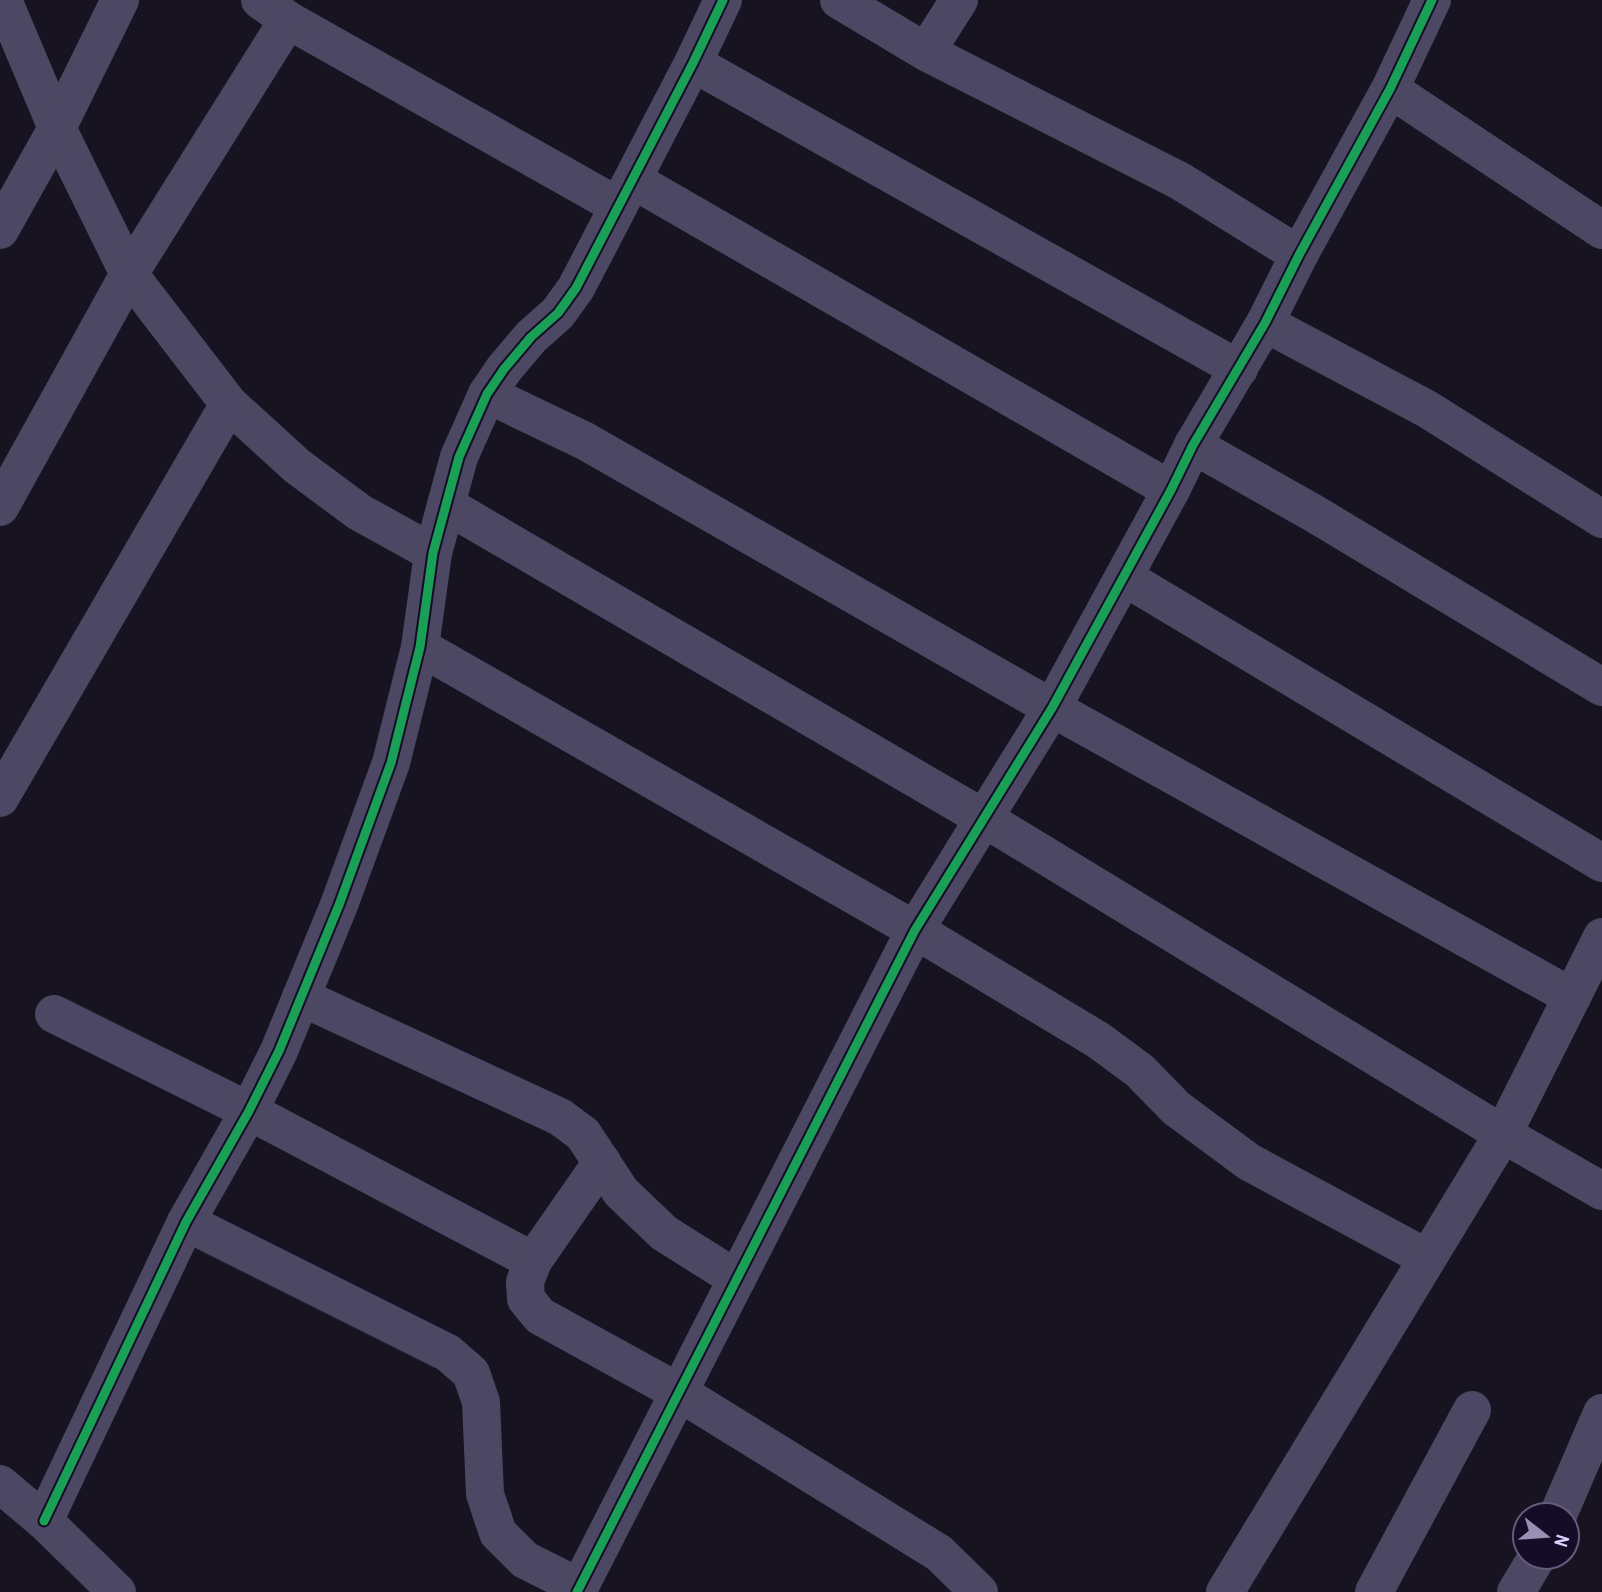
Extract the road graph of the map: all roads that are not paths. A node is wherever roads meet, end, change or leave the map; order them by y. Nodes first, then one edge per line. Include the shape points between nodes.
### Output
1 (3, 0) edge
2 (120, 0) edge
3 (723, 0) edge
4 (839, 0) edge
5 (959, 0) edge
6 (1432, 0) edge
7 (274, 10) edge
8 (926, 52) junction
9 (693, 63) junction
10 (1390, 89) junction
11 (57, 128) junction
12 (625, 193) junction
13 (0, 230) edge
14 (1602, 230) edge
15 (1299, 255) junction
16 (129, 274) junction
17 (1265, 323) junction
18 (1239, 369) junction
19 (487, 394) junction
20 (229, 404) junction
21 (1193, 445) junction
22 (1171, 490) junction
23 (446, 505) junction
24 (0, 507) edge
25 (1602, 519) edge
26 (433, 553) junction
27 (1124, 578) junction
28 (420, 647) junction
29 (1602, 687) edge
30 (1052, 708) junction
31 (0, 798) edge
32 (985, 819) junction
33 (1602, 863) edge
34 (915, 930) junction
35 (1602, 937) edge
36 (301, 997) junction
37 (1572, 997) junction
38 (54, 1014) dead end
39 (249, 1111) junction
40 (1503, 1135) junction
41 (602, 1162) junction
42 (1602, 1191) edge
43 (186, 1222) junction
44 (1427, 1258) junction
45 (533, 1261) junction
46 (737, 1279) junction
47 (680, 1393) junction
48 (1472, 1410) dead end
49 (1602, 1413) edge
50 (0, 1485) edge
51 (1564, 1501) edge
52 (44, 1521) junction
53 (1529, 1571) edge
54 (1234, 1589) edge
55 (578, 1590) edge
56 (117, 1592) edge
57 (979, 1592) edge
58 (1374, 1592) edge
59 (1516, 1592) edge

1 - 11 street
2 - 11 street
3 - 9 street
4 - 8 street
5 - 8 street
6 - 10 street
7 - 12 street
7 - 16 street
8 - 15 street via 1180,181
9 - 12 street
9 - 18 street
10 - 14 street
10 - 15 street
11 - 13 street
11 - 16 street
12 - 19 street via 576,288
12 - 22 street
15 - 17 street
16 - 20 street
16 - 24 street
17 - 18 street
17 - 25 street via 1427,410
18 - 21 street
19 - 23 street via 459,457
19 - 30 street via 585,441
20 - 26 street via 297,466 359,512
20 - 31 street
21 - 22 street
21 - 29 street
22 - 27 street
23 - 26 street
23 - 32 street
26 - 28 street
27 - 30 street
27 - 33 street
28 - 34 street
28 - 36 street via 391,763
30 - 32 street
30 - 37 street
32 - 34 street
32 - 40 street
34 - 44 street via 1098,1041 1140,1071 1176,1108 1249,1162
34 - 46 street
35 - 37 street
36 - 39 street
36 - 41 street via 560,1117 583,1135
37 - 40 street
38 - 39 street
39 - 43 street
39 - 45 street
40 - 42 street
40 - 44 street
41 - 45 street
41 - 46 street via 621,1192 664,1233
43 - 52 street
43 - 55 street via 448,1353 471,1373 481,1402 485,1494 498,1533 525,1560
44 - 54 street
45 - 47 street via 525,1282 526,1298 540,1316
46 - 47 street
47 - 55 street
47 - 57 street via 939,1553
48 - 58 street
49 - 51 street
50 - 52 street
52 - 56 street
53 - 59 street

